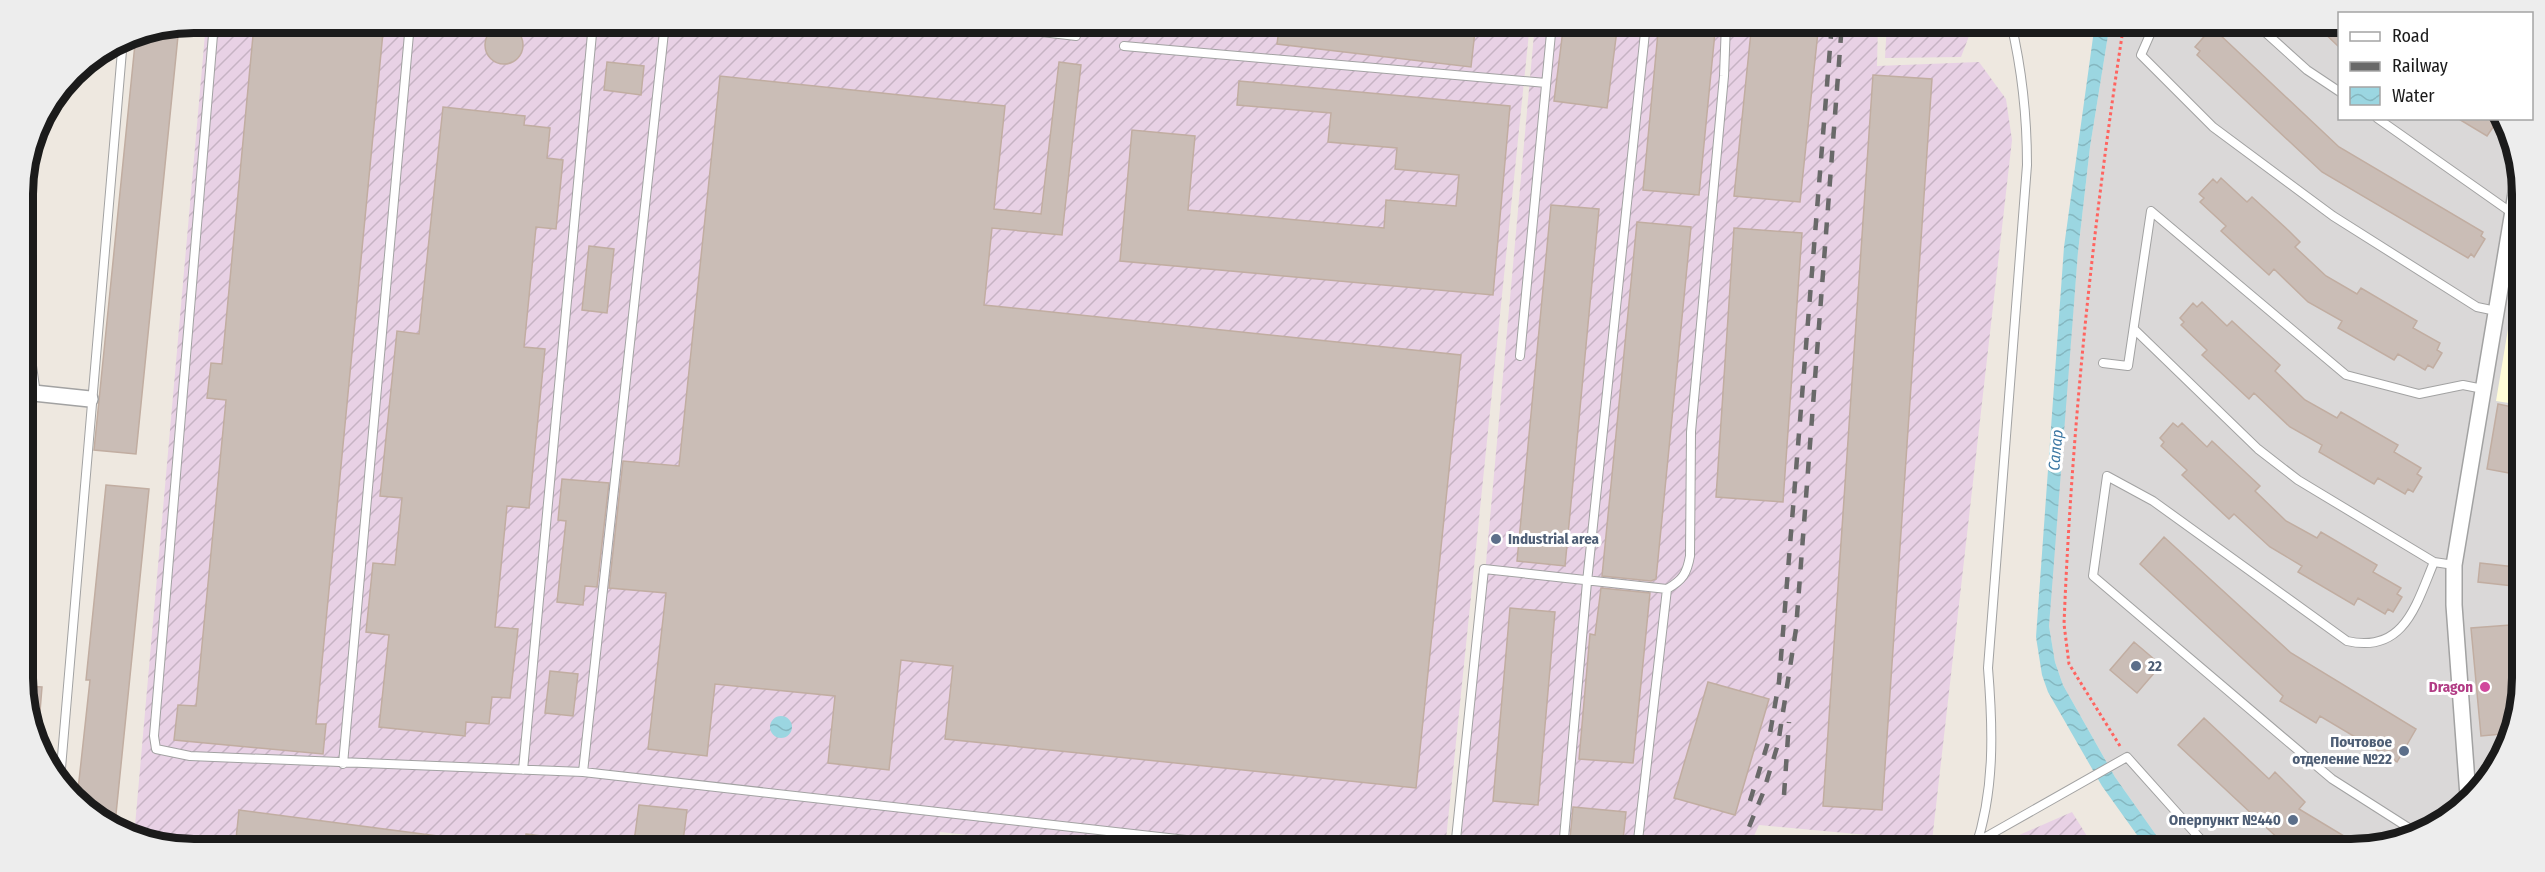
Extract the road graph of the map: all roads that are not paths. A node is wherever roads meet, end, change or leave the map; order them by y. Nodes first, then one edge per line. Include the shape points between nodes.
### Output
1 (213, 33) edge
2 (409, 33) edge
3 (592, 33) edge
4 (664, 33) edge
5 (1052, 33) edge
6 (1551, 33) edge
7 (1645, 33) edge
8 (1726, 33) edge
9 (2013, 33) edge
10 (2150, 33) edge
11 (2267, 33) edge
12 (1076, 36) dead end
13 (1124, 46) dead end
14 (122, 51) edge
15 (1546, 83) junction
16 (2338, 91) edge
17 (2380, 120) edge
18 (2512, 213) joint
19 (2496, 311) junction
20 (2134, 329) junction
21 (1520, 356) dead end
22 (2103, 363) dead end
23 (2483, 388) junction
24 (33, 393) edge
25 (90, 399) junction
26 (2434, 562) junction
27 (2454, 565) junction
28 (1587, 582) junction
29 (1667, 589) junction
30 (343, 764) junction
31 (61, 768) edge
32 (523, 770) junction
33 (583, 772) junction
34 (2467, 789) edge
35 (2409, 828) edge
36 (1177, 839) edge
37 (1456, 839) edge
38 (1564, 839) edge
39 (1638, 839) edge
40 (1978, 839) edge
41 (1987, 839) edge
42 (2200, 839) edge

1 - 30 lane via 154,742 158,750 190,756
2 - 30 lane
3 - 32 lane
4 - 33 lane
5 - 12 lane
6 - 15 lane
7 - 28 lane
8 - 29 lane via 1691,432 1690,556 1682,580
9 - 40 lane via 2027,117 2027,165 1988,668 1994,736
10 - 19 lane via 2141,55 2213,127 2333,216 2477,307
11 - 16 lane via 2307,70
13 - 15 lane
14 - 25 lane
15 - 21 lane
17 - 18 lane
18 - 19 street
19 - 23 street
20 - 22 lane via 2128,366
20 - 23 lane via 2151,211 2346,375 2419,394 2463,385
20 - 26 lane via 2258,449 2298,480
23 - 27 street
24 - 25 street
25 - 31 lane
26 - 27 lane
26 - 35 lane via 2400,630 2380,642 2347,641 2153,501 2107,476 2093,576 2332,779
27 - 34 street
28 - 29 lane
28 - 37 lane via 1484,569
28 - 38 lane
29 - 39 lane
30 - 32 lane
32 - 33 lane
33 - 36 lane
41 - 42 lane via 2127,758

